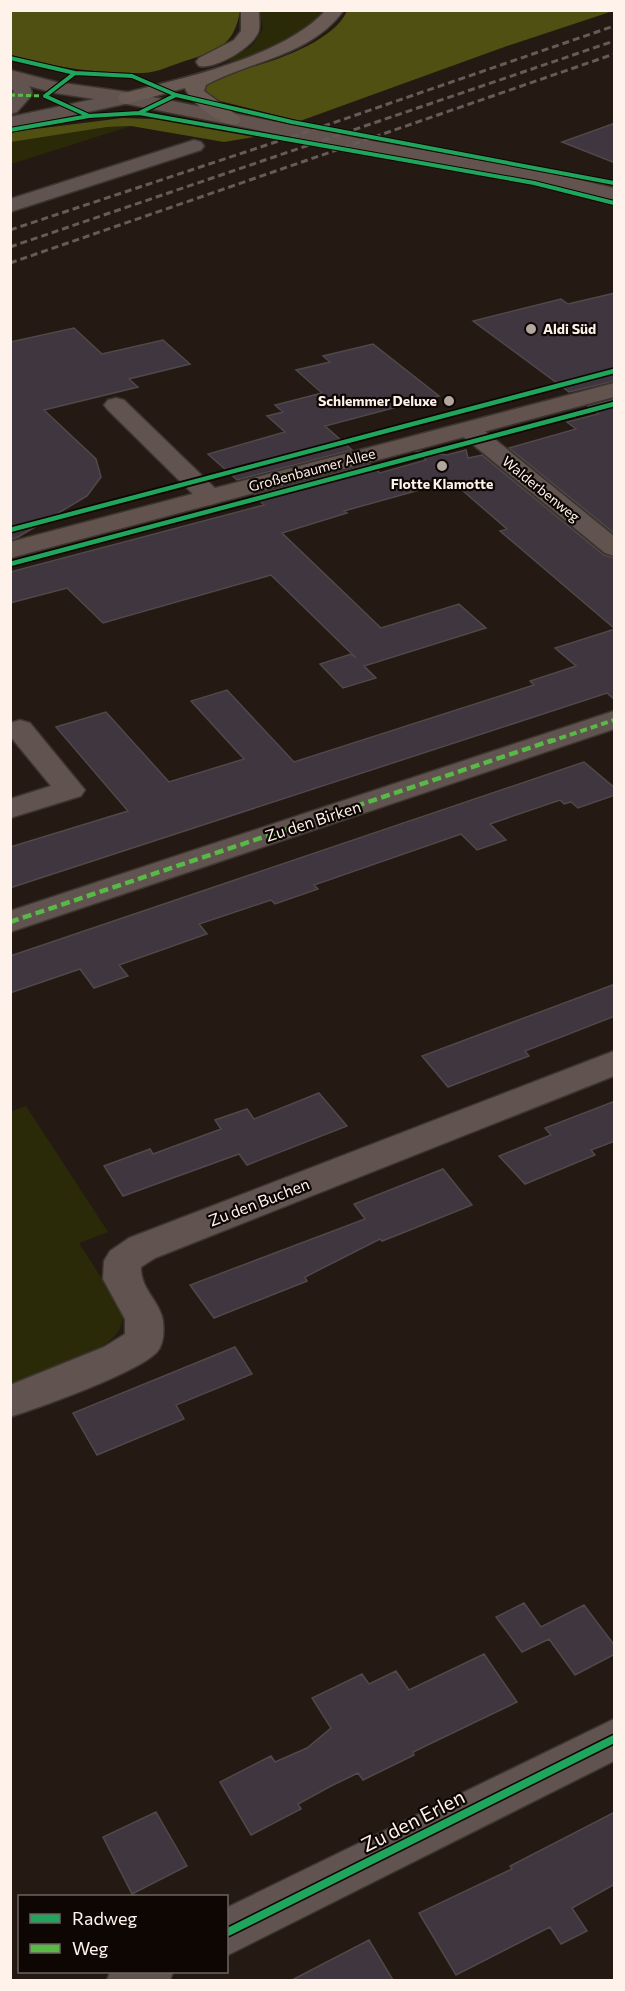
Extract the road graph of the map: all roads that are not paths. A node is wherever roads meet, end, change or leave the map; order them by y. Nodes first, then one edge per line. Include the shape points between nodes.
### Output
1 (250, 10) edge
2 (336, 10) edge
3 (10, 64) edge
4 (212, 74) junction
5 (10, 77) edge
6 (103, 93) junction
7 (127, 98) junction
8 (10, 108) edge
9 (10, 115) edge
10 (231, 120) junction
11 (10, 123) edge
12 (194, 146) dead end
13 (615, 194) edge
14 (10, 206) edge
15 (615, 390) edge
16 (116, 405) dead end
17 (468, 429) junction
18 (210, 497) junction
19 (615, 548) edge
20 (10, 550) edge
21 (615, 720) edge
22 (20, 729) dead end
23 (10, 809) edge
24 (10, 922) edge
25 (615, 1063) edge
26 (10, 1402) edge
27 (615, 1738) edge
28 (228, 1932) edge
29 (146, 1973) edge
30 (132, 1980) edge

1 - 6 highway via 250,31 240,44 215,58
2 - 4 highway via 318,28 280,50
3 - 6 main road
4 - 7 highway
4 - 10 highway via 199,81 194,88 196,94
5 - 6 main road
5 - 8 street via 23,89 23,95
6 - 7 main road
6 - 9 street
7 - 10 main road
7 - 11 street
10 - 13 main road
12 - 14 street
15 - 17 main road, Großenbaumer Allee
16 - 18 street
17 - 18 main road, Großenbaumer Allee
17 - 19 street, Walderbenweg
18 - 20 main road, Großenbaumer Allee
21 - 24 street, Zu den Birken
22 - 23 street via 70,790
25 - 26 street, Zu den Buchen via 142,1248 123,1261 122,1279 144,1318 144,1341 118,1358
27 - 28 street, Zu den Erlen
29 - 30 street

